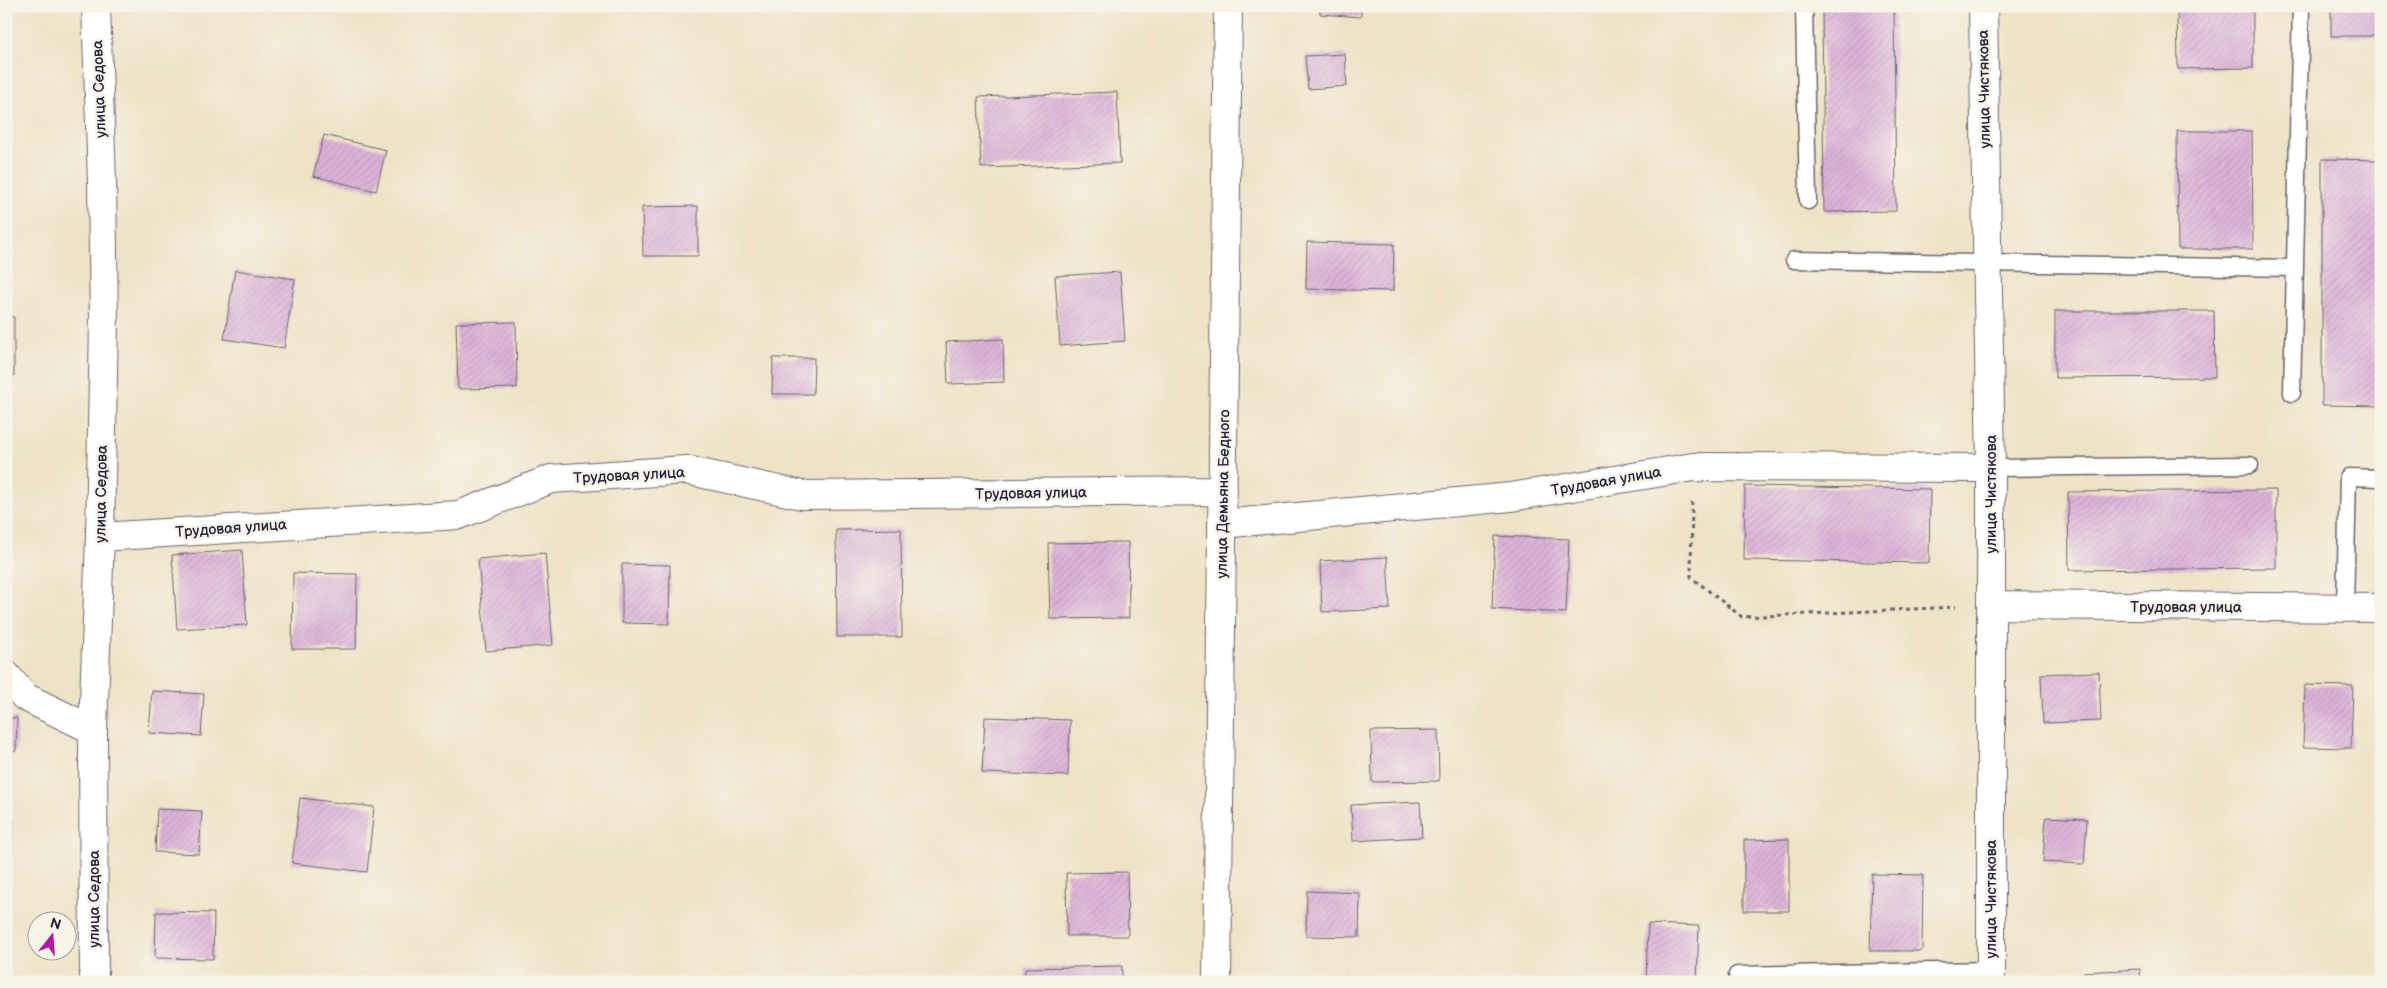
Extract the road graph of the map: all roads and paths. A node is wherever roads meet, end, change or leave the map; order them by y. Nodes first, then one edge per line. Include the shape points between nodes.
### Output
1 (96, 6) edge
2 (1228, 6) edge
3 (1804, 6) edge
4 (1983, 6) edge
5 (2301, 6) edge
6 (1808, 201) dead end
7 (1794, 260) dead end
8 (1988, 262) junction
9 (2295, 268) junction
10 (2292, 393) dead end
11 (2250, 465) dead end
12 (1693, 467) junction
13 (1991, 468) junction
14 (2381, 478) edge
15 (1222, 491) junction
16 (1222, 524) junction
17 (100, 537) junction
18 (1991, 605) junction
19 (2345, 608) junction
20 (2381, 608) edge
21 (6, 675) edge
22 (93, 730) junction
23 (1737, 975) dead end
24 (1991, 976) edge
25 (94, 982) edge
26 (1217, 982) edge

1 - 17 street, улица Седова via 104,311
2 - 15 street, улица Демьяна Бедного
3 - 6 lane
4 - 8 street, улица Чистякова
5 - 9 lane
7 - 8 lane
8 - 9 lane
8 - 13 street, улица Чистякова
9 - 10 lane
11 - 13 lane
12 - 13 street, Трудовая улица
12 - 16 street, Трудовая улица via 1511,497
12 - 18 path via 1691,577 1742,617
13 - 18 street, улица Чистякова
14 - 19 lane via 2348,477
15 - 16 street, улица Демьяна Бедного
15 - 17 street, Трудовая улица via 802,495 686,470 551,479 459,515
16 - 26 street, улица Демьяна Бедного
17 - 22 street, улица Седова
18 - 19 street, Трудовая улица
18 - 24 street, улица Чистякова
19 - 20 street, Трудовая улица
21 - 22 street via 25,697
22 - 25 street, улица Седова
23 - 24 lane

